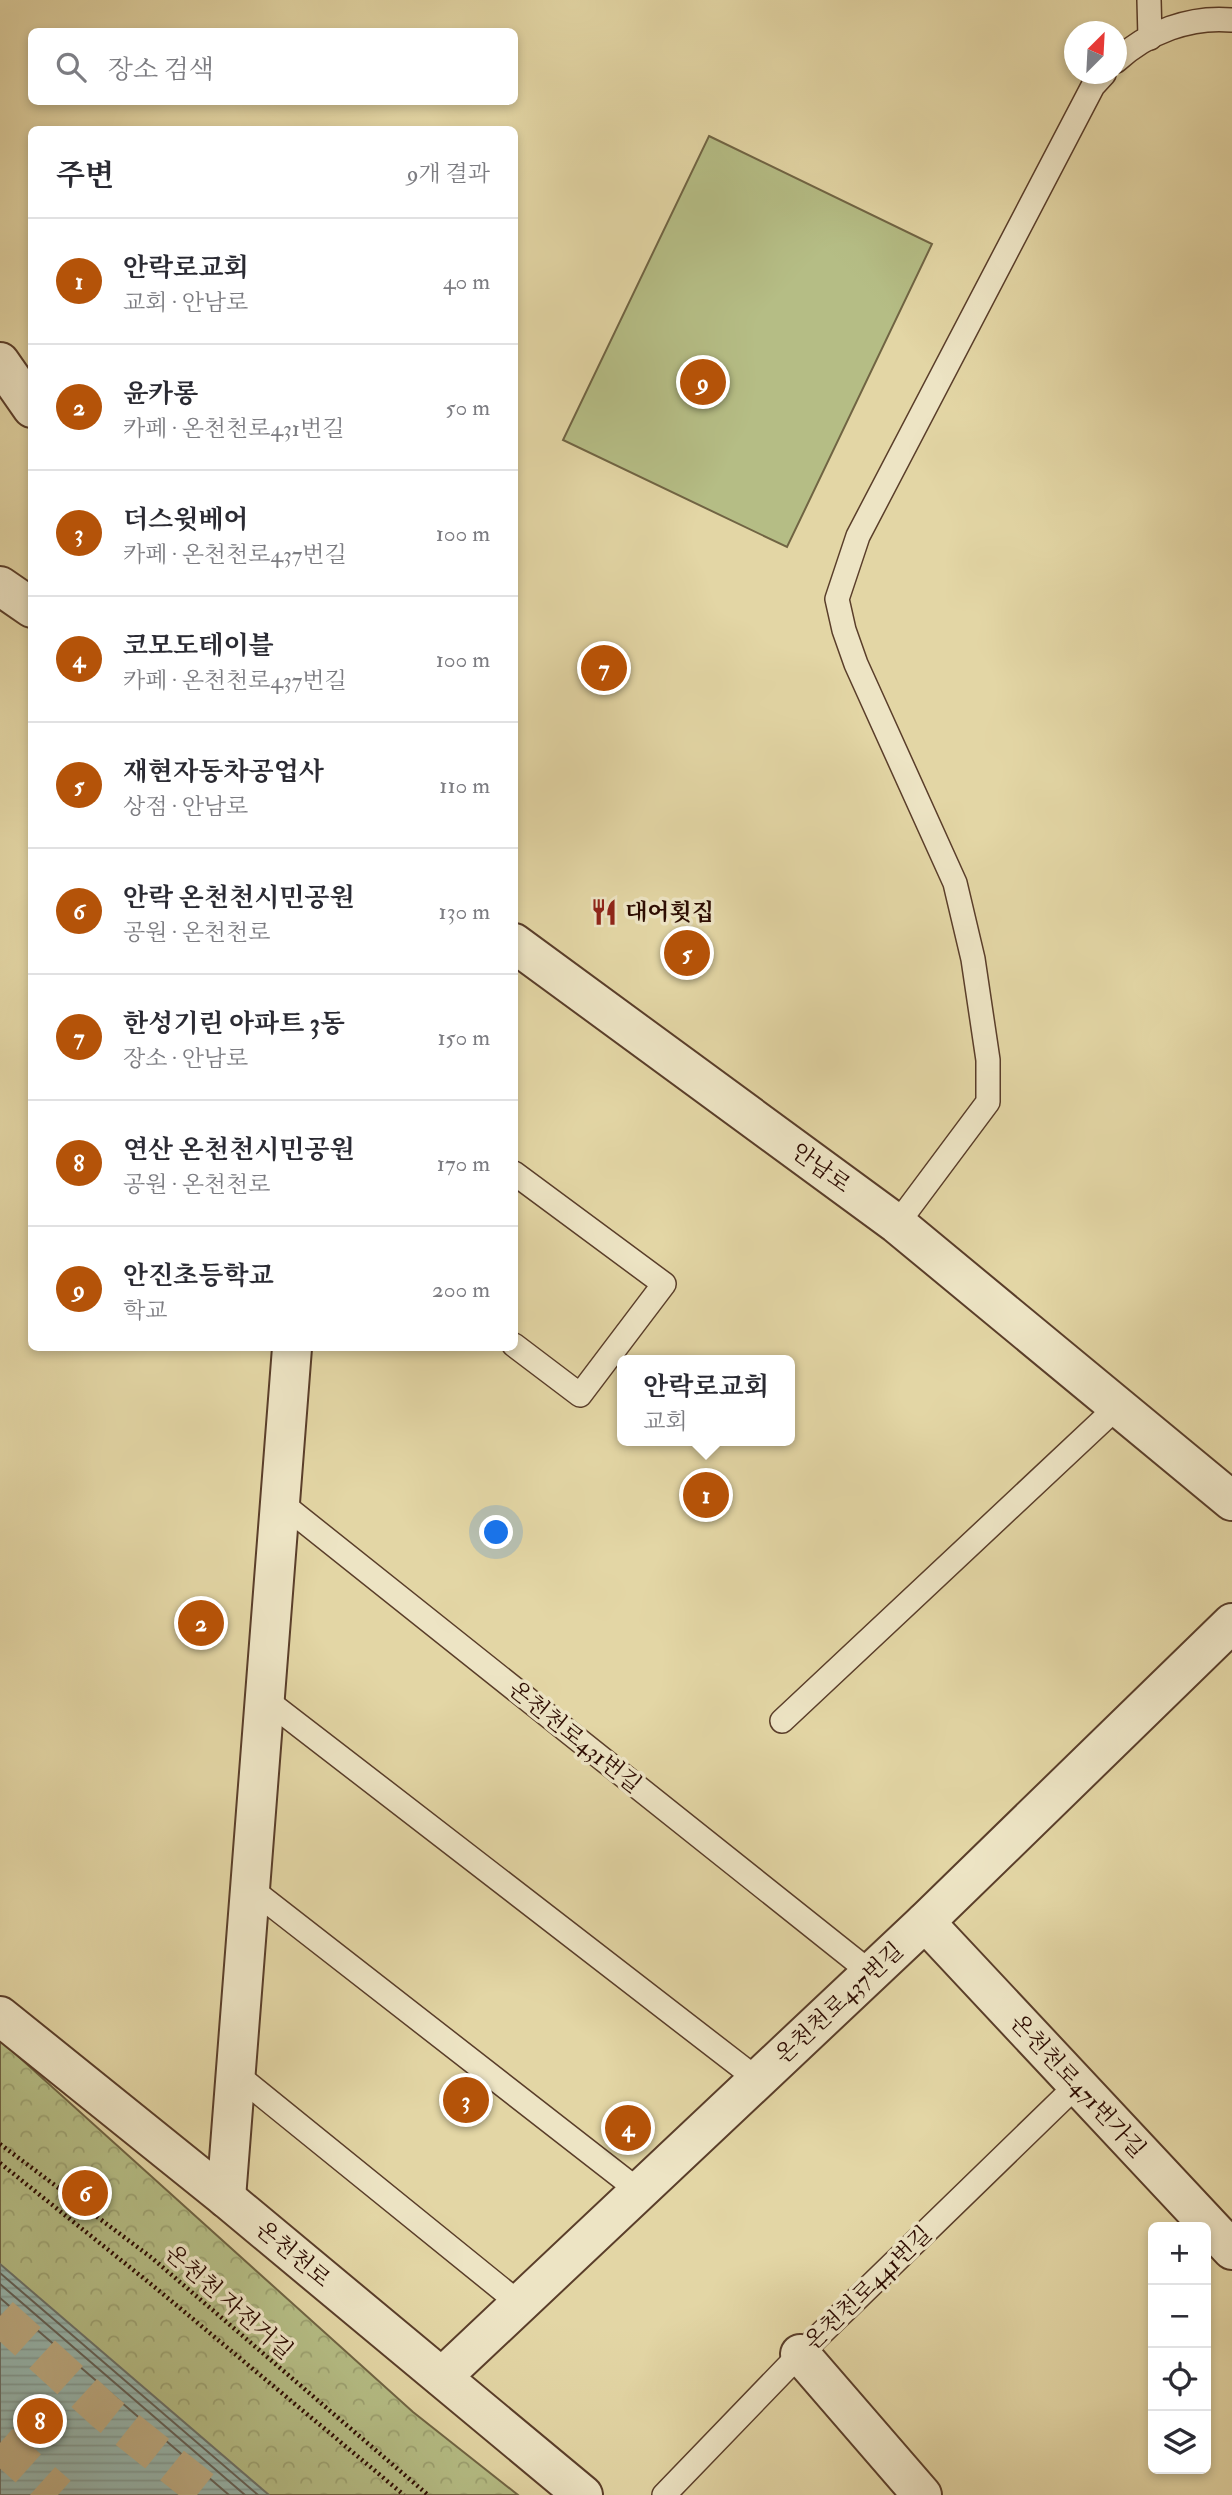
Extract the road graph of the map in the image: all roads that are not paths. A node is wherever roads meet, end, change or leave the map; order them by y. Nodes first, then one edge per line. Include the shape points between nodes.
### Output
1 (1149, 0) edge
2 (1232, 20) edge
3 (1150, 38) junction
4 (1127, 54) edge
5 (1095, 84) edge
6 (0, 362) edge
7 (28, 402) edge
8 (0, 586) edge
9 (28, 605) edge
10 (518, 946) edge
11 (518, 1176) edge
12 (897, 1224) junction
13 (518, 1348) edge
14 (292, 1351) edge
15 (1117, 1407) junction
16 (1232, 1501) edge
17 (280, 1502) junction
18 (1232, 1623) edge
19 (265, 1699) junction
20 (782, 1721) dead end
21 (250, 1888) junction
22 (925, 1922) junction
23 (871, 1973) junction
24 (0, 2016) edge
25 (236, 2074) junction
26 (758, 2080) junction
27 (1077, 2085) junction
28 (639, 2191) junction
29 (226, 2199) junction
30 (1232, 2250) edge
31 (520, 2304) junction
32 (800, 2354) junction
33 (442, 2377) junction
34 (583, 2495) edge
35 (664, 2495) edge
36 (922, 2495) edge

1 - 3 lane
2 - 3 lane via 1187,22
3 - 4 lane
5 - 12 lane via 858,536 837,598 856,664 955,883 973,959 988,1060 988,1102
6 - 7 street
8 - 9 street
10 - 12 street, 안남로
11 - 13 lane via 664,1284 580,1395
12 - 15 street, 안남로
14 - 17 street
15 - 16 street, 안남로
15 - 20 lane
17 - 19 street
17 - 23 lane, 온천천로431번길
18 - 22 street, 온천천로437번길
19 - 21 street
19 - 26 lane
21 - 25 street
21 - 28 lane
22 - 23 street, 온천천로437번길
22 - 27 street, 온천천로471번가길
23 - 26 street, 온천천로437번길
24 - 29 street, 온천천로
25 - 29 street
25 - 31 lane
26 - 28 street, 온천천로437번길
27 - 30 street, 온천천로471번가길
27 - 32 lane, 온천천로441번길
28 - 31 street, 온천천로437번길
29 - 33 street, 온천천로
31 - 33 street, 온천천로437번길
32 - 35 lane, 온천천로441번길
32 - 36 street
33 - 34 street, 온천천로

